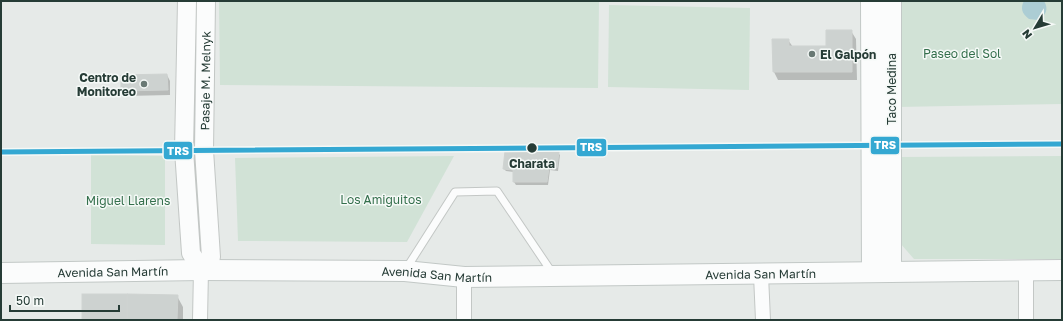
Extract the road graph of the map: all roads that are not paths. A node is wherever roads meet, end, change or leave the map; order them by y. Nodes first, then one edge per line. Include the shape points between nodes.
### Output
1 (187, 1) edge
2 (206, 1) edge
3 (872, 1) edge
4 (891, 1) edge
5 (200, 270) junction
6 (1062, 270) edge
7 (405, 271) junction
8 (1026, 271) junction
9 (882, 272) junction
10 (1, 274) edge
11 (553, 275) junction
12 (762, 275) junction
13 (464, 277) junction
14 (200, 320) edge
15 (464, 320) edge
16 (762, 320) edge
17 (1026, 320) edge

1 - 5 street, Pasaje M. Melnyk via 184,150 191,253
2 - 5 street, Pasaje M. Melnyk via 204,150 211,256
3 - 9 main road, Taco Medina
4 - 9 main road, Taco Medina
5 - 7 main road, Avenida San Martín
5 - 10 main road, Avenida San Martín
5 - 14 street
6 - 8 main road, Avenida San Martín
7 - 11 lane via 455,192 497,191
7 - 13 main road, Avenida San Martín
8 - 9 main road, Avenida San Martín
8 - 17 street
9 - 12 main road, Avenida San Martín
11 - 12 main road, Avenida San Martín
11 - 13 main road, Avenida San Martín
12 - 16 street
13 - 15 street

